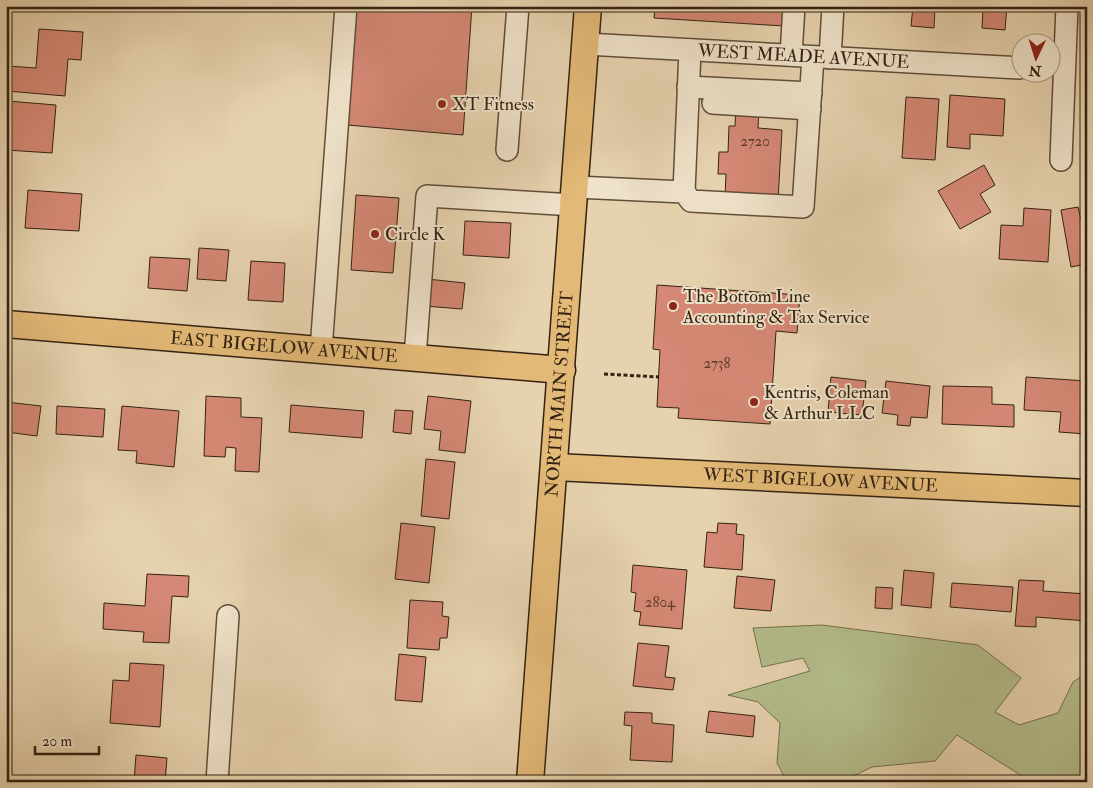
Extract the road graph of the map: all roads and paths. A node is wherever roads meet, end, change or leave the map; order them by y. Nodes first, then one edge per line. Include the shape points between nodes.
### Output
1 (346, 6) edge
2 (518, 6) edge
3 (588, 6) edge
4 (794, 6) edge
5 (833, 6) edge
6 (1068, 6) edge
7 (586, 44) junction
8 (690, 50) junction
9 (1060, 53) edge
10 (791, 55) junction
11 (822, 57) junction
12 (1010, 67) edge
13 (1058, 82) edge
14 (688, 101) junction
15 (810, 108) junction
16 (507, 150) dead end
17 (1061, 160) dead end
18 (684, 192) junction
19 (575, 196) junction
20 (6, 324) edge
21 (321, 350) junction
22 (415, 357) junction
23 (562, 370) junction
24 (604, 374) dead end
25 (659, 377) dead end
26 (555, 466) junction
27 (1087, 493) edge
28 (228, 616) dead end
29 (217, 782) edge
30 (530, 782) edge

1 - 21 street
2 - 16 street
3 - 7 main road, NORTH MAIN STREET
4 - 10 street
5 - 11 street
6 - 9 street
7 - 8 street, WEST MEADE AVENUE
7 - 19 main road, NORTH MAIN STREET
8 - 10 street, WEST MEADE AVENUE
8 - 14 street
10 - 11 street, WEST MEADE AVENUE
11 - 12 street, WEST MEADE AVENUE
11 - 15 street
13 - 17 street
14 - 15 street
14 - 15 street
14 - 18 street
15 - 18 street via 803,207 691,201
18 - 19 street
19 - 22 street via 427,196
19 - 23 main road, NORTH MAIN STREET
20 - 21 main road, EAST BIGELOW AVENUE
21 - 22 main road, EAST BIGELOW AVENUE
22 - 23 main road, EAST BIGELOW AVENUE
23 - 26 main road, NORTH MAIN STREET
24 - 25 path
26 - 27 main road, WEST BIGELOW AVENUE
26 - 30 main road, NORTH MAIN STREET
28 - 29 street

